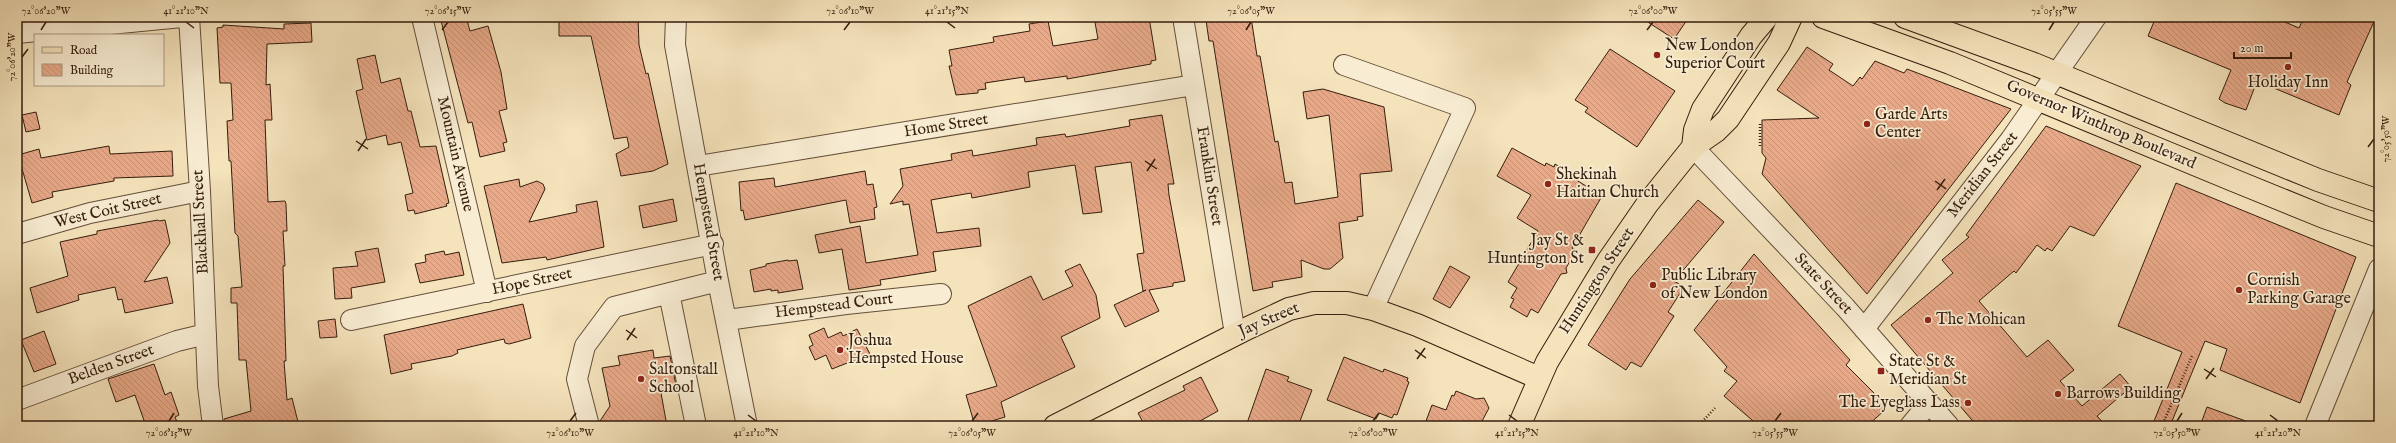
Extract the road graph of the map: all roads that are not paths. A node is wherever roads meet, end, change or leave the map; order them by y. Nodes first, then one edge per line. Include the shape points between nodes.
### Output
1 (182, 17) edge
2 (189, 17) edge
3 (422, 17) edge
4 (676, 17) edge
5 (1182, 17) edge
6 (1767, 17) edge
7 (1791, 17) edge
8 (1823, 17) edge
9 (1905, 17) edge
10 (2096, 17) edge
11 (17, 33) edge
12 (1344, 65) dead end
13 (2058, 73) junction
14 (1194, 85) junction
15 (2040, 99) junction
16 (1693, 147) junction
17 (698, 166) junction
18 (200, 192) junction
19 (2379, 201) edge
20 (17, 234) edge
21 (2379, 236) edge
22 (713, 244) junction
23 (2379, 269) edge
24 (718, 281) junction
25 (487, 292) junction
26 (669, 293) junction
27 (941, 294) dead end
28 (1373, 309) junction
29 (351, 320) dead end
30 (727, 320) junction
31 (1864, 329) junction
32 (206, 334) junction
33 (1235, 334) junction
34 (1539, 378) junction
35 (17, 400) edge
36 (1929, 403) junction
37 (1059, 425) edge
38 (213, 426) edge
39 (589, 426) edge
40 (696, 426) edge
41 (747, 426) edge
42 (1519, 426) edge
43 (1910, 426) edge
44 (1949, 426) edge
45 (2315, 426) edge

1 - 11 street
2 - 18 street, Blackhall Street
3 - 25 street, Mountain Avenue
4 - 17 street, Hempstead Street via 675,45
5 - 14 street, Franklin Street
6 - 16 main road, Huntington Street via 1751,36 1703,109 1695,130
7 - 16 main road, Huntington Street via 1779,43 1728,119
8 - 15 main road, Governor Winthrop Boulevard
9 - 13 main road, Governor Winthrop Boulevard
10 - 13 street, Meridian Street
12 - 28 street via 1465,108
13 - 15 street, Meridian Street
13 - 19 main road, Governor Winthrop Boulevard via 2318,180
14 - 17 street, Home Street
14 - 33 street, Franklin Street
15 - 21 main road, Governor Winthrop Boulevard via 2232,180
15 - 31 street, Meridian Street
16 - 31 street, State Street
16 - 34 main road, Huntington Street via 1619,244 1558,342
17 - 22 street, Hempstead Street
18 - 20 street, West Coit Street via 90,213
18 - 32 street, Blackhall Street
22 - 24 street, Hempstead Street
22 - 25 street, Hope Street
23 - 45 street
24 - 26 street
24 - 30 street, Hempstead Street
25 - 29 street, Hope Street
26 - 39 street via 614,307 585,346 577,379
26 - 40 street
27 - 30 street, Hempstead Court
28 - 33 main road, Jay Street via 1347,303 1314,303 1289,309
28 - 34 main road, Jay Street via 1418,325
30 - 41 street, Hempstead Street
31 - 36 street, State Street
32 - 35 street, Belden Street via 177,341
32 - 38 street, Blackhall Street
33 - 37 main road, Jay Street
34 - 42 main road, Huntington Street
36 - 43 street
36 - 44 street, State Street

